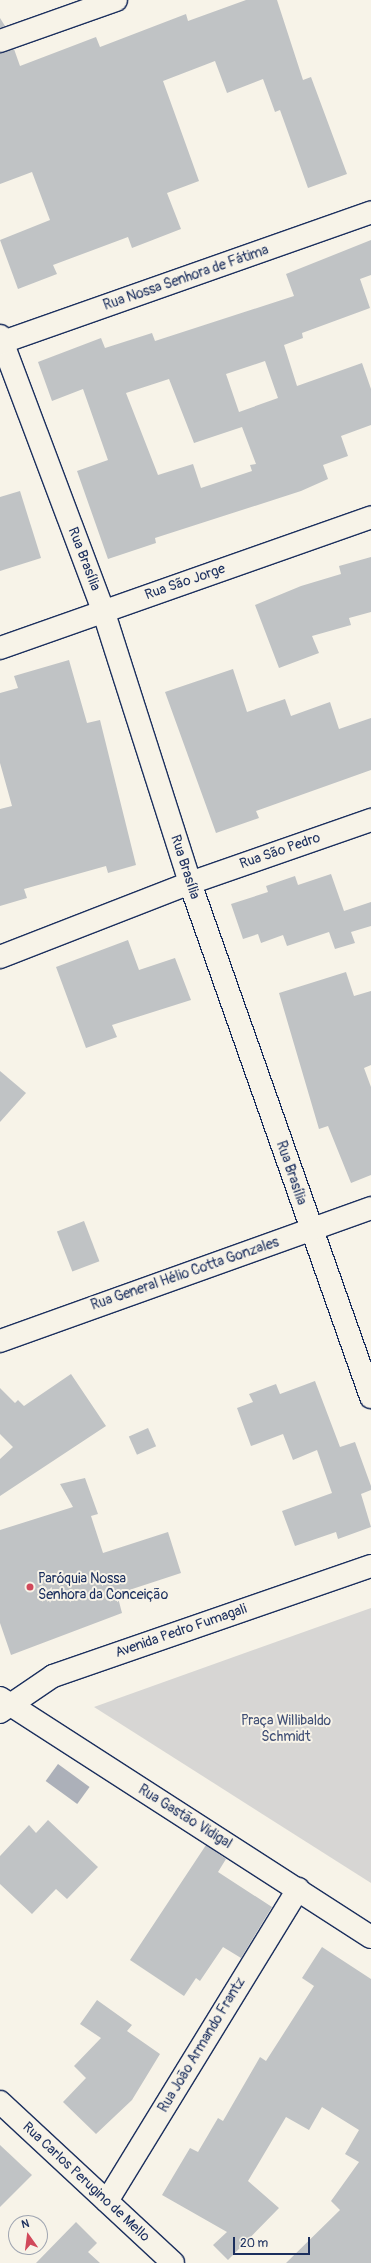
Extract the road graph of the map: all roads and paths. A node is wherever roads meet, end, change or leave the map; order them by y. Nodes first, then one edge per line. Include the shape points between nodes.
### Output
1 (116, 0) edge
2 (0, 41) edge
3 (371, 212) edge
4 (1, 340) edge
5 (371, 517) edge
6 (104, 610) junction
7 (0, 648) edge
8 (371, 820) edge
9 (190, 882) junction
10 (0, 957) edge
11 (371, 1208) edge
12 (311, 1229) junction
13 (0, 1341) edge
14 (371, 1397) edge
15 (371, 1566) edge
16 (2, 1705) edge
17 (298, 1889) junction
18 (371, 1937) edge
19 (0, 2102) edge
20 (107, 2201) junction
21 (173, 2263) edge

1 - 2 street
3 - 4 street, Rua Nossa Senhora de Fátima
4 - 6 street, Rua Brasília
5 - 6 street, Rua São Jorge
6 - 7 street, Rua São Jorge
6 - 9 street, Rua Brasília
8 - 9 street, Rua São Pedro
9 - 10 street, Rua São Pedro
9 - 12 street, Rua Brasília
11 - 12 street, Rua General Hélio Cotta Gonzales
12 - 13 street, Rua General Hélio Cotta Gonzales
12 - 14 street, Rua Brasília
15 - 16 street, Avenida Pedro Fumagali via 53,1676
16 - 17 street, Rua Gastão Vidigal
17 - 18 street, Rua Gastão Vidigal
17 - 20 street, Rua João Armando Frantz
19 - 20 street, Rua Carlos Perugino de Mello
20 - 21 street, Rua Carlos Perugino de Mello

